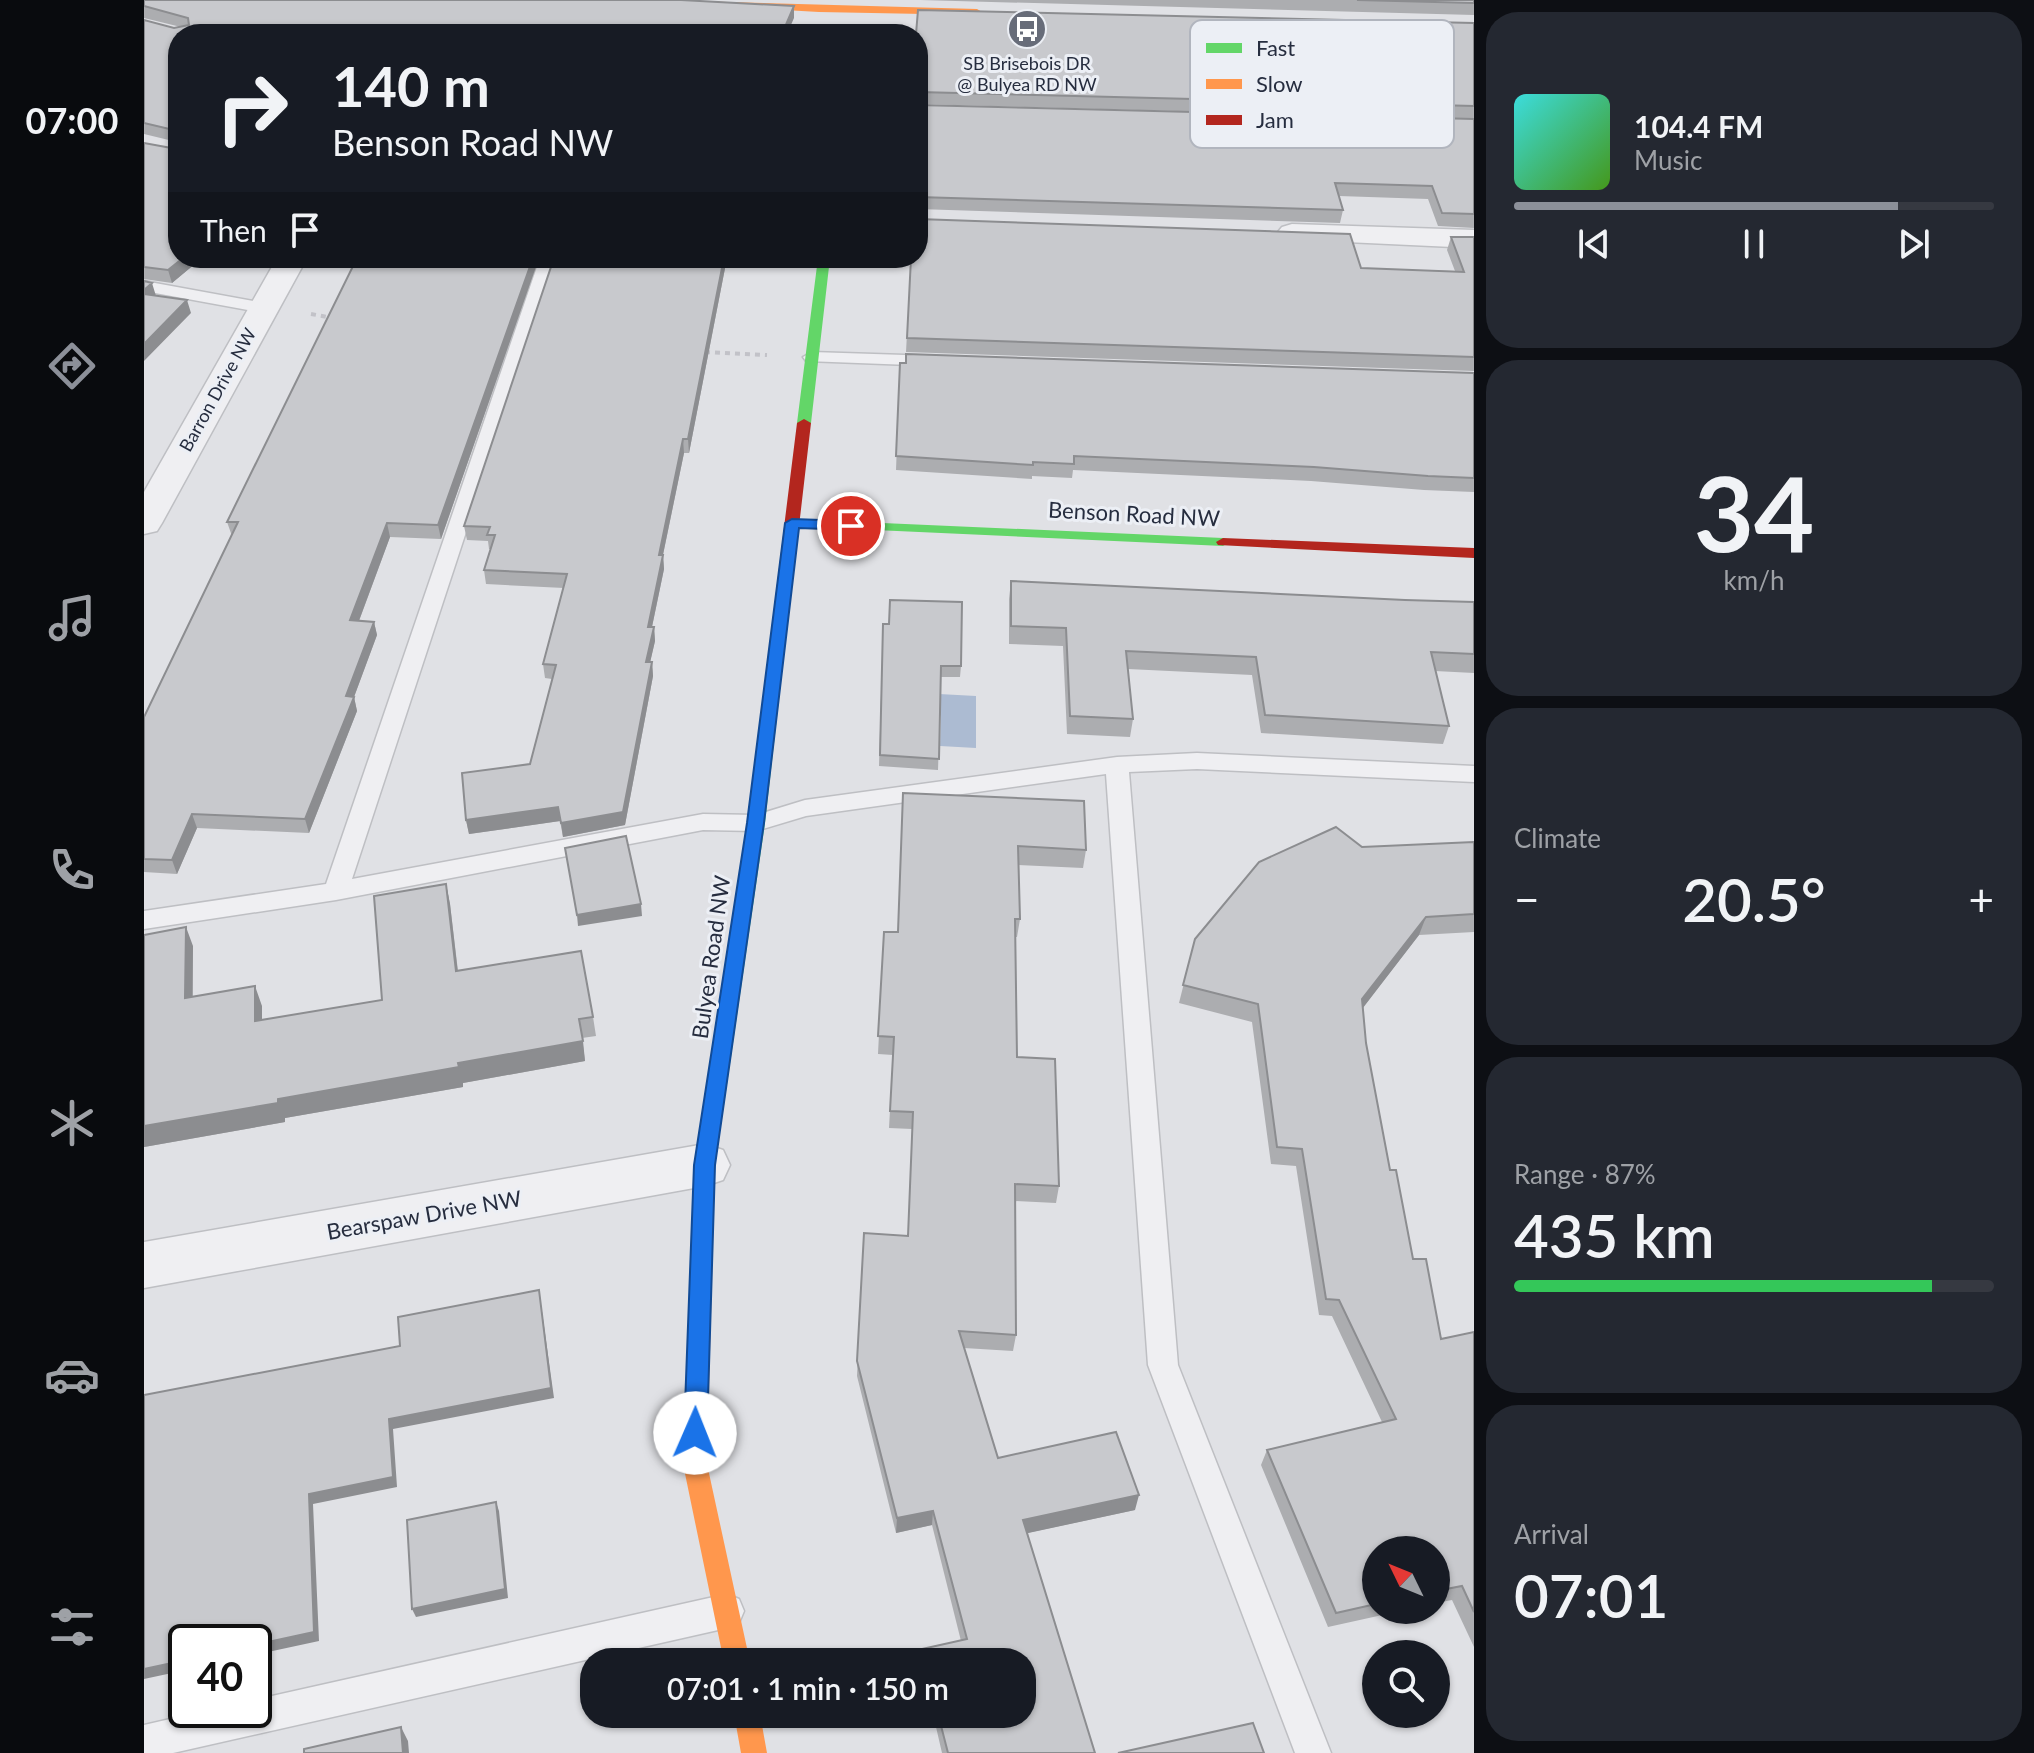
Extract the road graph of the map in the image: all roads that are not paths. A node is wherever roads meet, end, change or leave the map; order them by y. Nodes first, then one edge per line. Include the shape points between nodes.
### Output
1 (656, 0) edge
2 (853, 9) junction
3 (996, 13) edge
4 (852, 24) edge
5 (1267, 232) edge
6 (1474, 239) edge
7 (286, 268) edge
8 (545, 268) edge
9 (823, 268) edge
10 (144, 286) edge
11 (264, 308) junction
12 (812, 357) junction
13 (957, 362) edge
14 (160, 460) edge
15 (144, 523) edge
16 (792, 523) junction
17 (1474, 553) edge
18 (1117, 765) junction
19 (1474, 774) edge
20 (756, 823) junction
21 (336, 891) junction
22 (144, 920) edge
23 (705, 1165) junction
24 (144, 1265) edge
25 (728, 1611) junction
26 (735, 1648) edge
27 (750, 1728) edge
28 (144, 1742) edge
29 (754, 1753) edge
30 (1313, 1753) edge

1 - 2 street
2 - 3 street
2 - 4 street
5 - 6 street
7 - 11 street, Barron Drive NW
8 - 21 lane
9 - 12 street, Bulyea Road NW
10 - 11 lane
11 - 14 street, Barron Drive NW
12 - 13 lane
12 - 16 street, Bulyea Road NW
14 - 15 street, Barron Drive NW
16 - 17 street, Benson Road NW
16 - 20 street, Bulyea Road NW
18 - 19 lane via 1197,761
18 - 20 lane via 805,808
18 - 30 lane via 1163,1365
20 - 21 lane via 703,822
20 - 23 street, Bulyea Road NW
21 - 22 lane
23 - 24 street, Bearspaw Drive NW
23 - 25 street, Bulyea Road NW via 695,1464
25 - 26 street, Bulyea Road NW
25 - 28 lane
27 - 29 street

